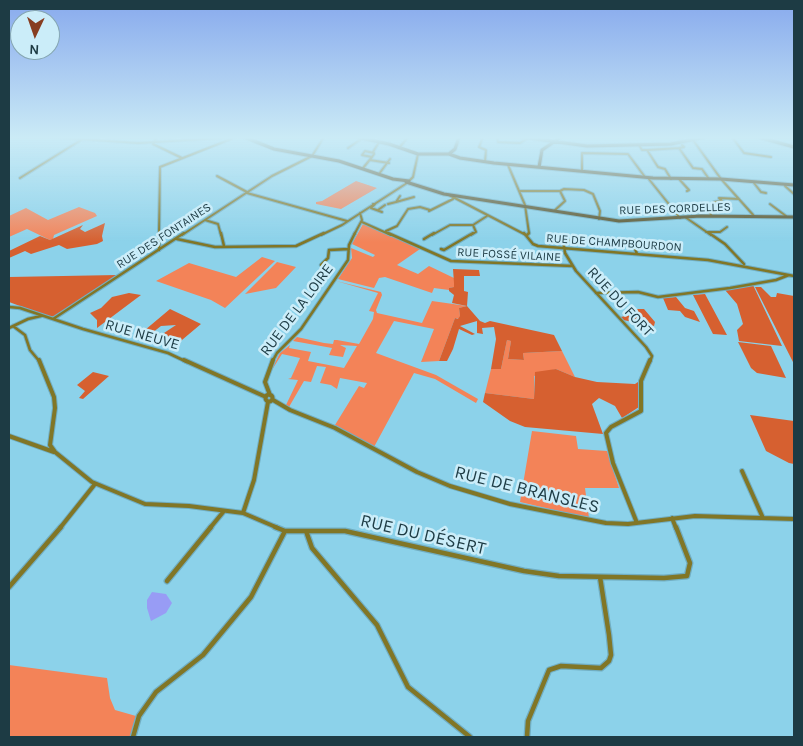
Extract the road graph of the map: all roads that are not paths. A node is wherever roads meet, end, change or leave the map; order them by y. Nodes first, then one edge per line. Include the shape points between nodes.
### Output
1 (30, 172) edge
2 (160, 172) edge
3 (280, 172) edge
4 (373, 172) edge
5 (414, 172) edge
6 (511, 172) edge
7 (590, 172) edge
8 (642, 172) edge
9 (667, 172) edge
10 (703, 172) edge
11 (716, 172) edge
12 (379, 174) joint
13 (217, 176) dead end
14 (20, 178) dead end
15 (647, 178) junction
16 (671, 178) junction
17 (679, 179) junction
18 (709, 179) junction
19 (721, 179) junction
20 (408, 182) junction
21 (754, 183) junction
22 (794, 185) edge
23 (785, 186) junction
24 (520, 191) junction
25 (560, 191) junction
26 (687, 191) dead end
27 (247, 192) junction
28 (766, 192) dead end
29 (392, 194) junction
30 (449, 194) junction
31 (794, 194) edge
32 (400, 196) junction
33 (414, 197) dead end
34 (408, 199) junction
35 (453, 199) junction
36 (740, 199) junction
37 (396, 202) junction
38 (714, 202) dead end
39 (702, 203) dead end
40 (374, 204) junction
41 (388, 204) dead end
42 (770, 204) dead end
43 (385, 205) dead end
44 (525, 207) junction
45 (554, 211) junction
46 (360, 213) junction
47 (487, 216) junction
48 (712, 216) junction
49 (786, 216) junction
50 (755, 217) junction
51 (794, 217) edge
52 (681, 218) junction
53 (599, 219) junction
54 (204, 220) junction
55 (348, 221) junction
56 (362, 222) junction
57 (473, 224) junction
58 (727, 227) dead end
59 (385, 231) junction
60 (705, 232) junction
61 (527, 235) junction
62 (176, 239) junction
63 (424, 239) dead end
64 (552, 239) dead end
65 (563, 240) junction
66 (224, 246) junction
67 (349, 249) junction
68 (441, 249) dead end
69 (159, 250) junction
70 (565, 250) junction
71 (637, 254) junction
72 (744, 264) junction
73 (321, 265) dead end
74 (573, 266) junction
75 (789, 275) junction
76 (794, 276) edge
77 (596, 293) junction
78 (9, 307) edge
79 (42, 316) junction
80 (54, 319) junction
81 (13, 326) junction
82 (9, 328) edge
83 (270, 395) junction
84 (266, 396) junction
85 (273, 400) junction
86 (268, 402) junction
87 (9, 436) edge
88 (50, 444) junction
89 (41, 449) junction
90 (54, 452) junction
91 (742, 471) dead end
92 (95, 484) junction
93 (225, 510) junction
94 (243, 513) junction
95 (672, 518) junction
96 (763, 518) junction
97 (794, 519) edge
98 (637, 523) junction
99 (285, 530) junction
100 (306, 531) junction
101 (600, 577) junction
102 (167, 581) dead end
103 (9, 587) edge
104 (133, 737) edge
105 (470, 737) edge
106 (527, 737) edge

1 - 14 street
2 - 69 street
3 - 27 street, RUE DES FONTAINES
4 - 12 street, RUE DES CORDELLES
5 - 20 street
6 - 24 street
7 - 15 street
8 - 15 street
9 - 16 street
10 - 18 street
11 - 19 street
12 - 20 street, RUE DES CORDELLES
13 - 27 street
15 - 16 street
15 - 52 street
16 - 17 street
17 - 18 street
17 - 26 street
18 - 19 street
19 - 21 street
19 - 36 street
20 - 29 street
20 - 30 street, RUE DES CORDELLES
21 - 23 street
21 - 28 street via 761,192
22 - 23 street
23 - 31 street
24 - 25 street
24 - 44 street
25 - 45 street via 565,201
25 - 53 street via 577,190 593,194 600,211
27 - 54 street, RUE DES FONTAINES
27 - 55 street
29 - 32 street
29 - 40 street
30 - 35 street, RUE DE CHAMPBOURDON
30 - 44 street, RUE DES CORDELLES
32 - 34 street
32 - 37 street
33 - 34 street
34 - 37 street
35 - 47 street, RUE DE CHAMPBOURDON
35 - 59 street via 429,211 420,207 408,209 397,226
36 - 38 street via 719,198 722,201
36 - 50 street
37 - 41 street
39 - 48 street
40 - 43 street via 371,208 380,211
40 - 46 street
42 - 49 street
44 - 45 street, RUE DES CORDELLES
44 - 61 street
45 - 53 street, RUE DES CORDELLES
46 - 55 street
46 - 56 street
47 - 57 street
47 - 61 street, RUE DE CHAMPBOURDON
48 - 50 street, RUE DES CORDELLES
48 - 52 street, RUE DES CORDELLES
49 - 50 street, RUE DES CORDELLES
49 - 51 street, RUE DES CORDELLES
52 - 53 street, RUE DES CORDELLES
52 - 60 street
54 - 62 street, RUE DES FONTAINES
54 - 66 street via 218,224
55 - 66 street via 296,246
56 - 59 street, RUE FOSSÉ VILAINE
56 - 67 street, RUE DE LA LOIRE
57 - 63 street via 450,225
57 - 68 street via 476,232
58 - 60 street via 720,232
59 - 74 street, RUE FOSSÉ VILAINE via 451,261
60 - 72 street via 725,244
61 - 70 street, RUE DE CHAMPBOURDON via 535,246
62 - 66 street via 206,246
62 - 69 street, RUE DES FONTAINES
64 - 65 street
65 - 70 street, RUE DU FORT
65 - 71 street via 632,243
67 - 73 street via 329,250 328,258
67 - 83 street, RUE DE LA LOIRE via 349,258 301,329 272,361 265,382
69 - 80 street, RUE DES FONTAINES
70 - 71 street, RUE DE CHAMPBOURDON
70 - 74 street, RUE DU FORT
71 - 72 street, RUE DE CHAMPBOURDON
72 - 75 street, RUE DE CHAMPBOURDON
74 - 77 street, RUE DU FORT
75 - 76 street, RUE DE CHAMPBOURDON
75 - 77 street via 730,288 658,297 638,292
77 - 98 street, RUE DU FORT via 652,356 641,381 641,411 611,427 606,434 613,464
78 - 79 street, RUE NEUVE
79 - 80 street, RUE NEUVE
79 - 81 street
80 - 84 street, RUE NEUVE via 170,353
81 - 82 street
81 - 88 street via 25,335 30,350 42,363 54,397
83 - 84 street
83 - 85 street
84 - 86 street
85 - 86 street
85 - 98 street, RUE DE BRANSLES via 450,486 510,504 596,522
86 - 94 street via 254,480
87 - 89 street
88 - 89 street
88 - 90 street
89 - 90 street
90 - 92 street, RUE DU DÉSERT
91 - 96 street
92 - 93 street, RUE DU DÉSERT via 144,504
92 - 103 street
93 - 94 street, RUE DU DÉSERT
93 - 102 street
94 - 99 street, RUE DU DÉSERT
95 - 96 street, RUE DE BRANSLES
95 - 98 street, RUE DE BRANSLES
95 - 101 street, RUE DU DÉSERT via 690,563 687,576
96 - 97 street, RUE DE BRANSLES
99 - 100 street, RUE DU DÉSERT
99 - 104 street via 251,597 198,661 156,692 139,716
100 - 101 street, RUE DU DÉSERT via 345,531 524,571
100 - 105 street via 312,548 377,625 408,687
101 - 106 street via 609,635 609,661 601,668 561,666 549,670 528,721

